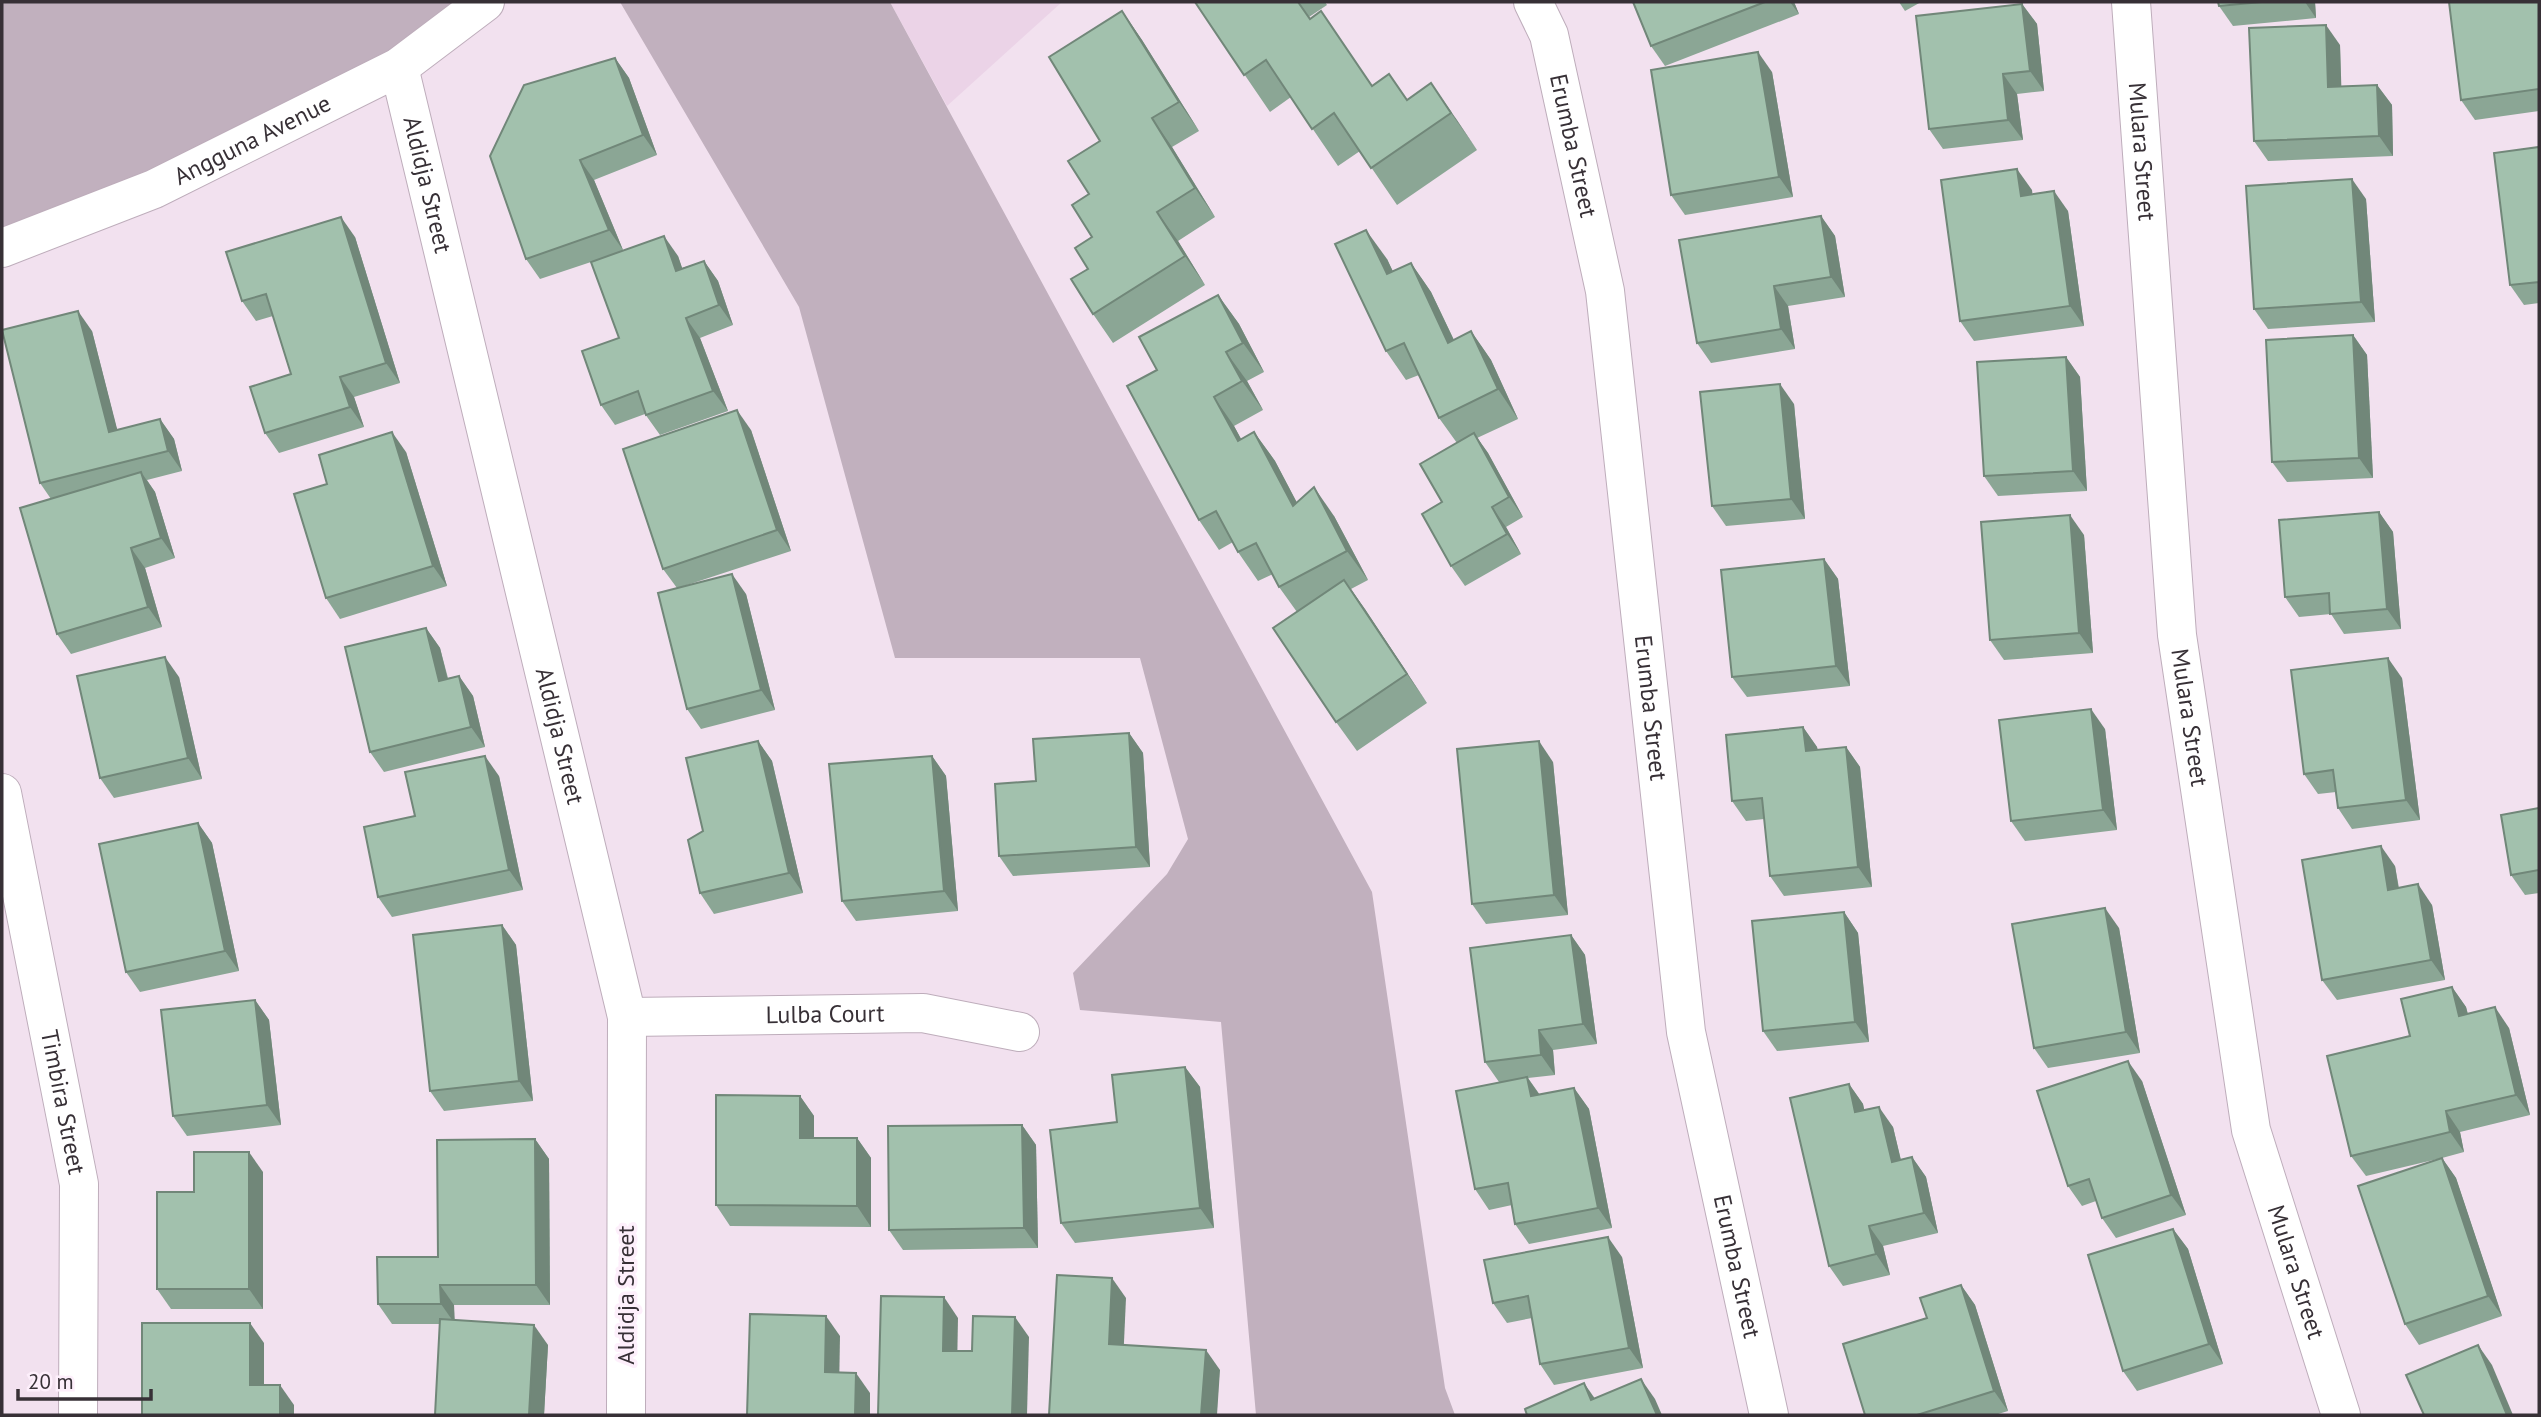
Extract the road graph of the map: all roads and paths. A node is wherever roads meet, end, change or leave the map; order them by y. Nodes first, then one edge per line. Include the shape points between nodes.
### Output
1 (485, 2) edge
2 (1533, 2) edge
3 (2131, 2) edge
4 (398, 67) junction
5 (2, 248) edge
6 (2, 793) edge
7 (626, 1017) junction
8 (1020, 1032) dead end
9 (78, 1415) edge
10 (626, 1415) edge
11 (1769, 1415) edge
12 (2341, 1415) edge

1 - 4 street, Angguna Avenue
2 - 11 street, Erumba Street via 1549,35 1605,291 1686,1032
3 - 12 street, Mulara Street via 2178,635 2251,1130
4 - 5 street, Angguna Avenue via 153,189
4 - 7 street, Aldidja Street
6 - 9 street, Timbira Street via 79,1184
7 - 8 street, Lulba Court via 923,1013
7 - 10 street, Aldidja Street

